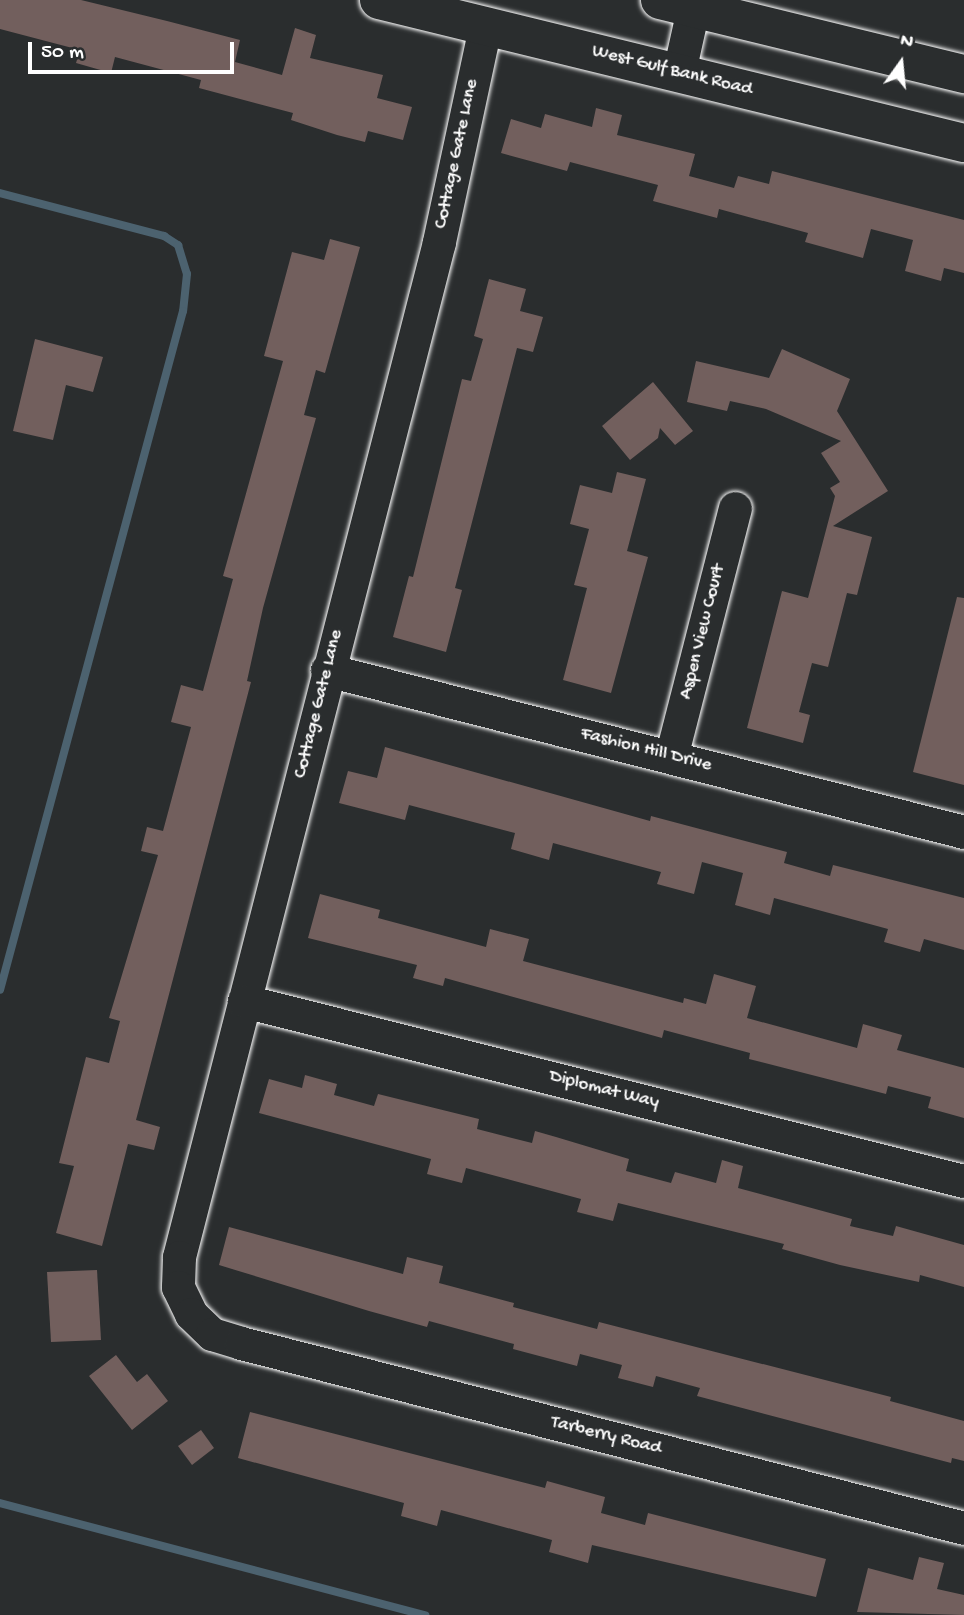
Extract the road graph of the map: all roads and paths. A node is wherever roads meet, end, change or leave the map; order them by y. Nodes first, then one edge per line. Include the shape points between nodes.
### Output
1 (379, 0) edge
2 (683, 3) edge
3 (485, 27) junction
4 (679, 72) junction
5 (964, 74) edge
6 (964, 144) edge
7 (735, 508) dead end
8 (327, 670) junction
9 (671, 757) junction
10 (964, 832) edge
11 (244, 1001) junction
12 (964, 1181) edge
13 (248, 1345) joint
14 (964, 1528) edge

1 - 3 main road, West Gulf Bank Road
2 - 4 street
2 - 5 main road
3 - 4 main road, West Gulf Bank Road
3 - 8 street, Cottage Gate Lane via 439,242
4 - 6 main road, West Gulf Bank Road
7 - 9 street, Aspen View Court
8 - 9 street, Fashion Hill Drive
8 - 11 street, Cottage Gate Lane
9 - 10 street, Fashion Hill Drive
11 - 12 street, Diplomat Way
11 - 13 street, Cottage Gate Lane via 179,1256 178,1287 191,1314 212,1334
13 - 14 street, Tarberry Road

